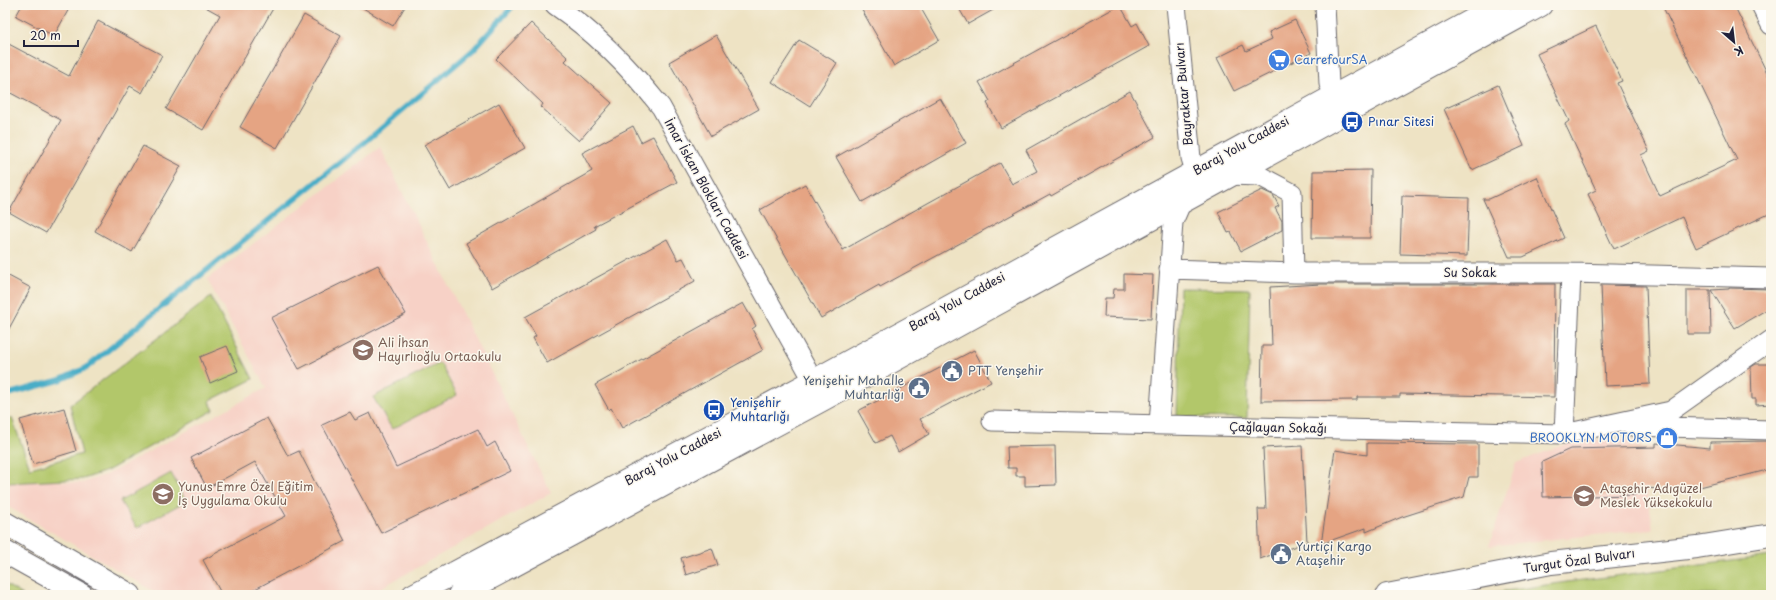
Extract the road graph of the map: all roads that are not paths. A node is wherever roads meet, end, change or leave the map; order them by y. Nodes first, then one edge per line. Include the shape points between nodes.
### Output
1 (555, 5) edge
2 (1176, 5) edge
3 (1325, 5) edge
4 (1500, 5) edge
5 (1541, 5) edge
6 (1761, 5) edge
7 (1771, 24) edge
8 (1335, 95) junction
9 (1195, 171) junction
10 (1231, 175) junction
11 (1180, 202) junction
12 (1169, 269) junction
13 (1294, 273) junction
14 (1571, 273) junction
15 (1771, 278) edge
16 (1771, 340) edge
17 (819, 390) junction
18 (992, 421) dead end
19 (1159, 425) junction
20 (1604, 425) junction
21 (1771, 430) edge
22 (1564, 434) junction
23 (5, 523) edge
24 (1771, 534) edge
25 (5, 552) edge
26 (82, 595) edge
27 (130, 595) edge
28 (413, 595) edge
29 (459, 595) edge
30 (1387, 595) edge

1 - 17 street, İmar İskan Blokları Caddesi via 607,46 640,80 661,107
2 - 9 street, Bayraktar Bulvarı via 1191,158
3 - 8 street via 1329,84
4 - 8 street, Baraj Yolu Caddesi
5 - 10 street, Baraj Yolu Caddesi
6 - 7 street
8 - 9 street, Baraj Yolu Caddesi
9 - 10 street
9 - 11 street
9 - 17 street, Baraj Yolu Caddesi
10 - 11 street, Baraj Yolu Caddesi
10 - 13 street via 1260,176 1292,193
11 - 12 street via 1173,222
11 - 17 street, Baraj Yolu Caddesi
12 - 13 street, Su Sokak
12 - 19 street
13 - 14 street, Su Sokak
14 - 15 street, Su Sokak
14 - 22 street
16 - 20 street, Çağlayan Sokağı via 1671,411
17 - 28 street, Baraj Yolu Caddesi
17 - 29 street, Baraj Yolu Caddesi
18 - 19 street, Çağlayan Sokağı
19 - 22 street, Çağlayan Sokağı
20 - 21 street
20 - 22 street, Çağlayan Sokağı
23 - 27 street
24 - 30 street, Turgut Özal Bulvarı via 1697,547 1551,563
25 - 26 street

